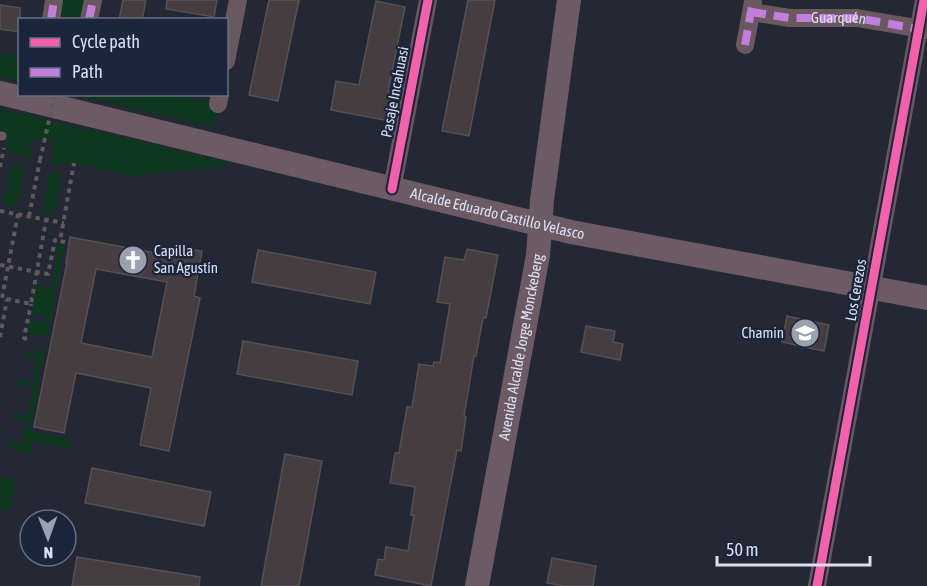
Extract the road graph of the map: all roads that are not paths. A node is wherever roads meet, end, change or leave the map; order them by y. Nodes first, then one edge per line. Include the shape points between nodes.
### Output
1 (54, 0) edge
2 (93, 0) edge
3 (238, 0) edge
4 (428, 0) edge
5 (568, 0) edge
6 (924, 0) edge
7 (752, 6) edge
8 (51, 18) edge
9 (89, 18) edge
10 (923, 29) edge
11 (745, 45) dead end
12 (228, 51) edge
13 (0, 93) edge
14 (391, 193) junction
15 (540, 225) junction
16 (872, 288) junction
17 (927, 298) edge
18 (477, 586) edge
19 (817, 586) edge

1 - 8 street
2 - 9 street
3 - 12 street
4 - 14 street, Pasaje Incahuasi
5 - 15 main road, Avenida Alcalde Jorge Monckeberg
6 - 10 street, Los Cerezos
7 - 10 street, Guarquén via 790,18 857,18
7 - 11 street
10 - 16 street, Los Cerezos
13 - 14 main road, Alcalde Eduardo Castillo Velasco
14 - 15 main road, Alcalde Eduardo Castillo Velasco
15 - 16 main road, Alcalde Eduardo Castillo Velasco
15 - 18 main road, Avenida Alcalde Jorge Monckeberg via 538,255
16 - 17 main road, Alcalde Eduardo Castillo Velasco
16 - 19 street, Los Cerezos

